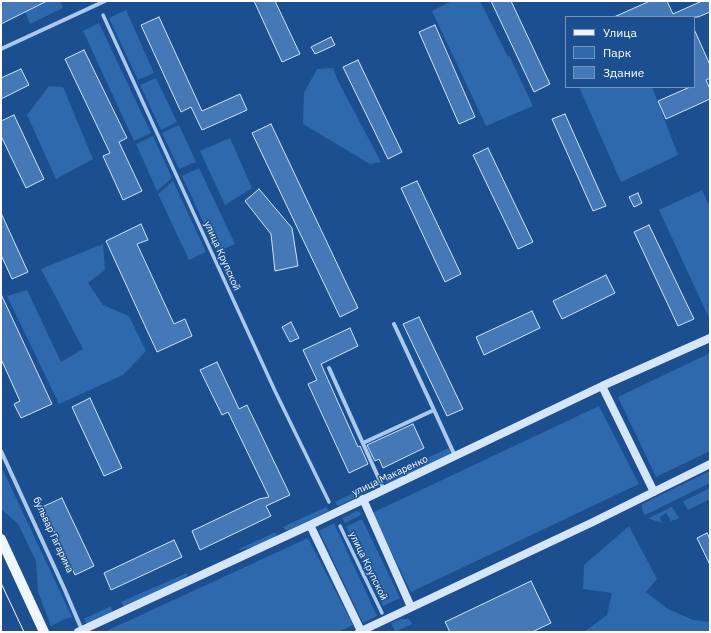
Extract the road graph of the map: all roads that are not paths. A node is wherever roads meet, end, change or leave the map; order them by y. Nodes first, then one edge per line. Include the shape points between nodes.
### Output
1 (105, 1) edge
2 (103, 15) dead end
3 (1, 49) edge
4 (394, 324) dead end
5 (710, 338) edge
6 (329, 368) dead end
7 (602, 386) junction
8 (434, 410) junction
9 (363, 442) junction
10 (1, 451) edge
11 (455, 456) junction
12 (710, 464) edge
13 (384, 490) junction
14 (654, 492) junction
15 (362, 499) junction
16 (329, 502) dead end
17 (310, 525) junction
18 (340, 526) dead end
19 (1, 539) edge
20 (411, 607) junction
21 (382, 613) dead end
22 (80, 631) edge
23 (44, 632) edge
24 (360, 632) edge

1 - 3 street
2 - 16 street, улица Крупской via 262,363
4 - 8 street
5 - 7 main road, улица Макаренко
6 - 9 street
7 - 11 main road, улица Макаренко
7 - 14 main road
8 - 9 street
8 - 11 street
9 - 13 street
10 - 22 street, бульвар Гагарина via 58,575
11 - 13 main road, улица Макаренко
12 - 14 main road
13 - 15 main road, улица Макаренко
14 - 20 main road
15 - 17 main road, улица Макаренко
15 - 20 main road
17 - 22 main road, улица Макаренко
17 - 24 main road
18 - 21 street, улица Крупской
19 - 23 main road
20 - 24 main road

